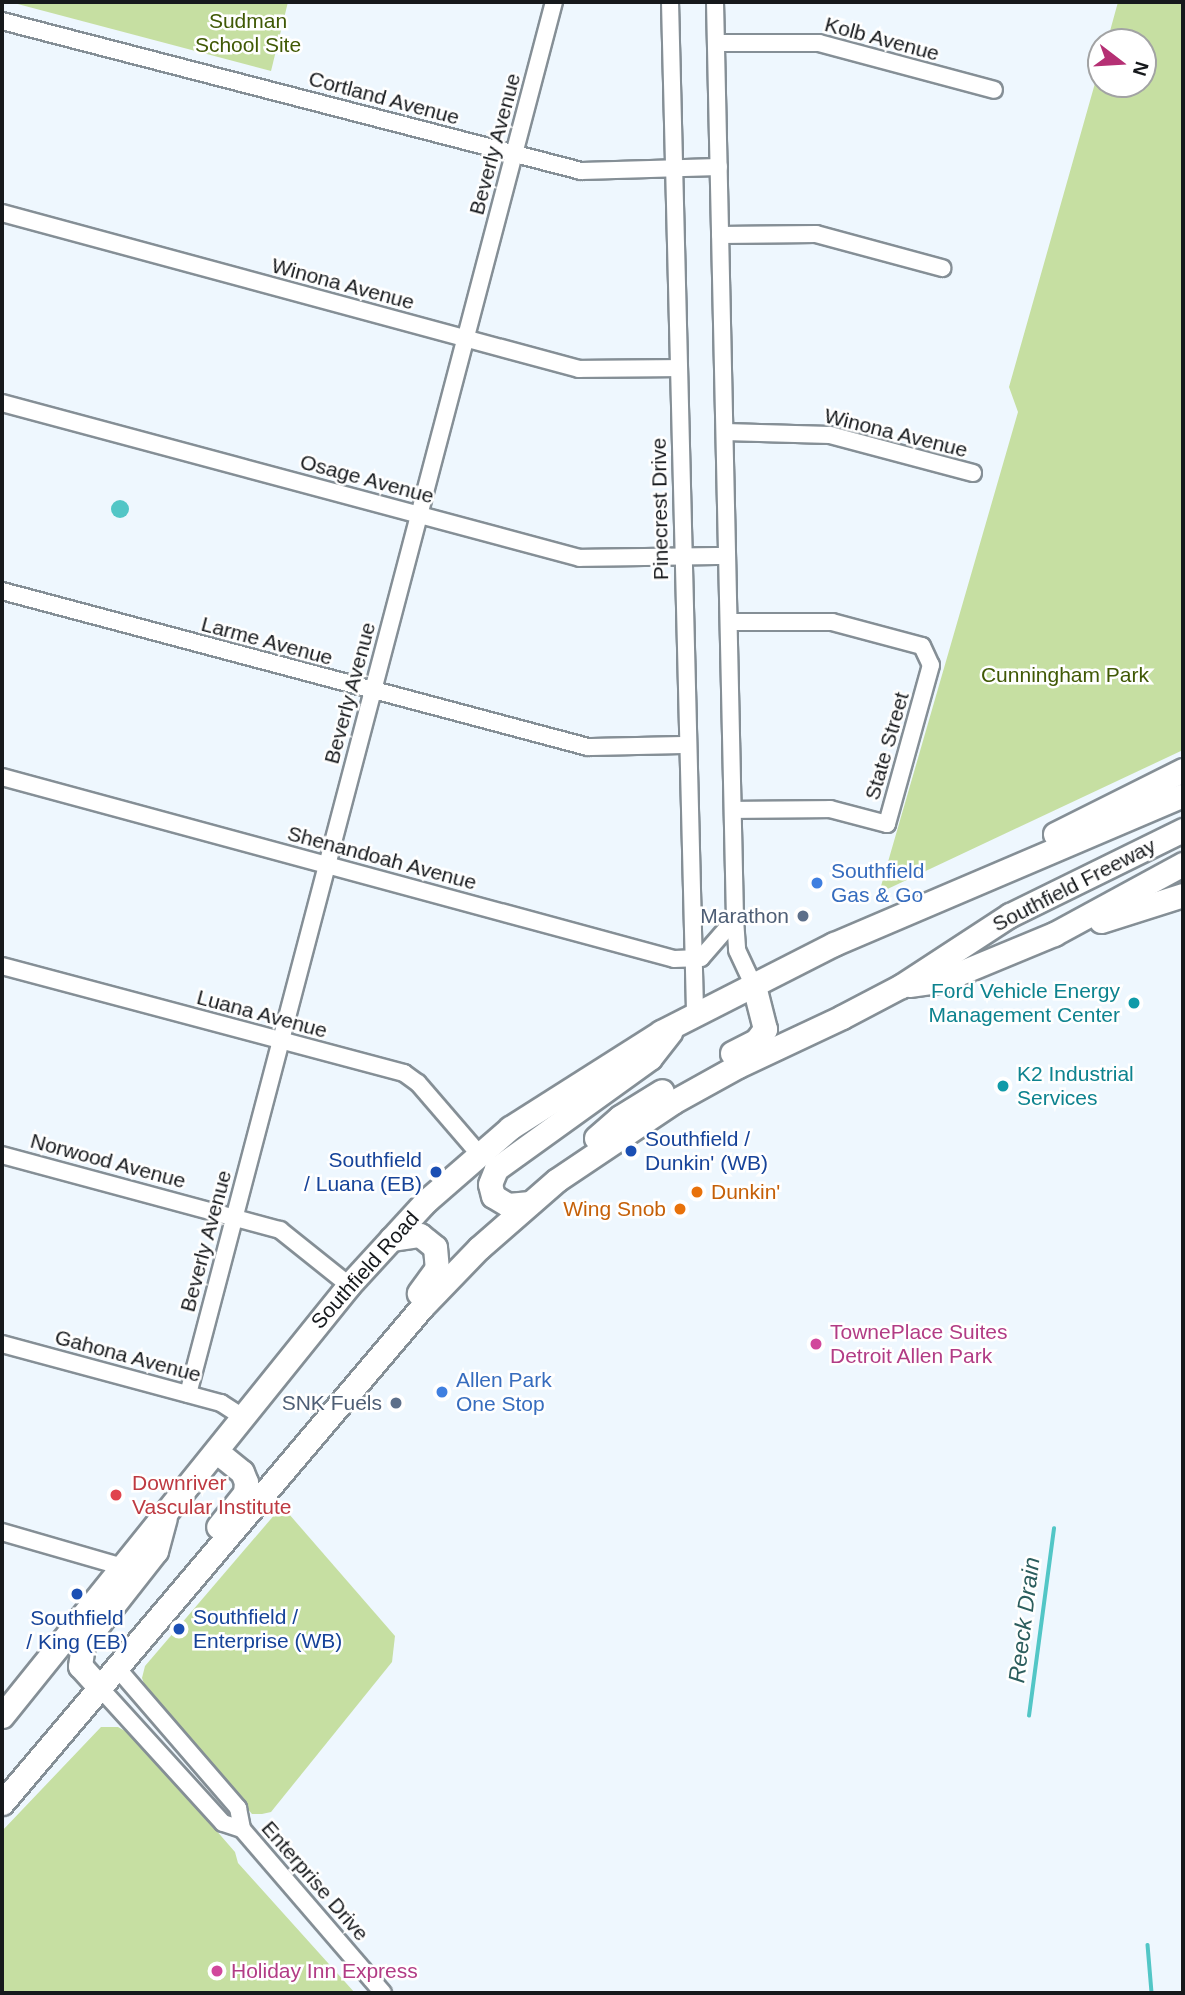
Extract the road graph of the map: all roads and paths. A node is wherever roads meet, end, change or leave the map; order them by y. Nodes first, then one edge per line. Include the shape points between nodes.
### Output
1 (554, 2) edge
2 (670, 2) edge
3 (715, 2) edge
4 (2, 21) edge
5 (716, 43) junction
6 (994, 90) dead end
7 (515, 154) junction
8 (719, 167) junction
9 (674, 169) junction
10 (2, 213) edge
11 (720, 235) junction
12 (942, 268) dead end
13 (465, 339) junction
14 (678, 368) junction
15 (2, 403) edge
16 (725, 432) junction
17 (973, 473) dead end
18 (419, 515) junction
19 (727, 556) junction
20 (682, 557) junction
21 (2, 591) edge
22 (729, 622) junction
23 (373, 691) junction
24 (687, 745) junction
25 (1183, 768) edge
26 (2, 777) edge
27 (1183, 795) edge
28 (733, 810) junction
29 (1183, 830) edge
30 (1183, 864) edge
31 (326, 865) junction
32 (1183, 895) edge
33 (735, 919) junction
34 (1054, 934) junction
35 (834, 944) junction
36 (691, 961) junction
37 (2, 966) edge
38 (754, 986) junction
39 (901, 986) junction
40 (686, 1019) junction
41 (280, 1041) junction
42 (2, 1154) edge
43 (479, 1154) junction
44 (576, 1166) junction
45 (530, 1203) junction
46 (234, 1217) junction
47 (391, 1239) junction
48 (349, 1285) junction
49 (2, 1344) edge
50 (188, 1394) junction
51 (241, 1416) junction
52 (323, 1421) junction
53 (216, 1451) junction
54 (167, 1513) junction
55 (2, 1532) edge
56 (120, 1566) junction
57 (124, 1662) junction
58 (101, 1689) junction
59 (2, 1716) edge
60 (2, 1803) edge
61 (242, 1829) junction
62 (383, 1993) edge

1 - 7 street, Beverly Avenue
2 - 9 street, Pinecrest Drive
3 - 5 street
4 - 7 street, Cortland Avenue
5 - 6 street, Kolb Avenue via 819,43
5 - 8 street
7 - 9 street, Cortland Avenue via 581,171
7 - 13 street, Beverly Avenue
8 - 9 street, Cortland Avenue
8 - 11 street
9 - 14 street, Pinecrest Drive
10 - 13 street, Winona Avenue
11 - 12 street via 816,234
11 - 16 street
13 - 14 street, Winona Avenue via 579,369
13 - 18 street, Beverly Avenue
14 - 20 street, Pinecrest Drive
15 - 18 street, Osage Avenue
16 - 17 street, Winona Avenue via 830,435
16 - 19 street
18 - 20 street, Osage Avenue via 592,560
18 - 23 street, Beverly Avenue
19 - 20 street, Osage Avenue
19 - 22 street
20 - 24 street, Pinecrest Drive
21 - 23 street, Larme Avenue
22 - 28 street
22 - 28 street, State Street via 832,622 922,646 931,658 887,824 830,809
23 - 24 street, Larme Avenue via 588,747
23 - 31 street, Beverly Avenue
24 - 36 street, Pinecrest Drive
25 - 35 highway via 1077,824 851,926
26 - 31 street, Shenandoah Avenue
27 - 35 highway, Southfield Freeway
28 - 33 street
29 - 39 highway, Southfield Freeway via 1010,915
30 - 34 highway
31 - 36 street, Shenandoah Avenue
31 - 41 street, Beverly Avenue
32 - 34 highway
33 - 36 street via 715,947
33 - 38 street via 737,950
34 - 39 highway via 943,980
35 - 38 highway, Southfield Road
36 - 40 street, Pinecrest Drive
37 - 41 street, Luana Avenue
38 - 40 highway, Southfield Road
38 - 44 highway via 765,1023 756,1041 620,1117 589,1144
39 - 44 highway, Southfield Freeway via 698,1088
40 - 43 highway, Southfield Road via 545,1103
40 - 45 highway via 650,1058 496,1169 490,1184 497,1199 515,1206
41 - 43 street, Luana Avenue via 411,1077
41 - 46 street, Beverly Avenue
42 - 46 street, Norwood Avenue
43 - 47 highway, Southfield Road
44 - 45 highway
45 - 52 highway via 421,1308
46 - 48 street, Norwood Avenue via 289,1234
46 - 50 street, Beverly Avenue
47 - 48 highway, Southfield Road
47 - 52 highway via 410,1235 429,1240 439,1255 438,1268 363,1357
48 - 51 highway, Southfield Road
49 - 50 street, Gahona Avenue
50 - 51 street, Gahona Avenue via 221,1403
51 - 53 highway, Southfield Road
52 - 57 highway
53 - 54 highway, Southfield Road
53 - 57 highway via 242,1472 244,1493 151,1610
54 - 56 highway, Southfield Road
54 - 58 highway via 156,1552 83,1644 80,1666
55 - 56 street
56 - 59 highway, Southfield Road
57 - 58 highway
57 - 61 street, Enterprise Drive via 238,1808
58 - 60 highway
58 - 61 street, Enterprise Drive via 223,1823
61 - 62 street, Enterprise Drive

